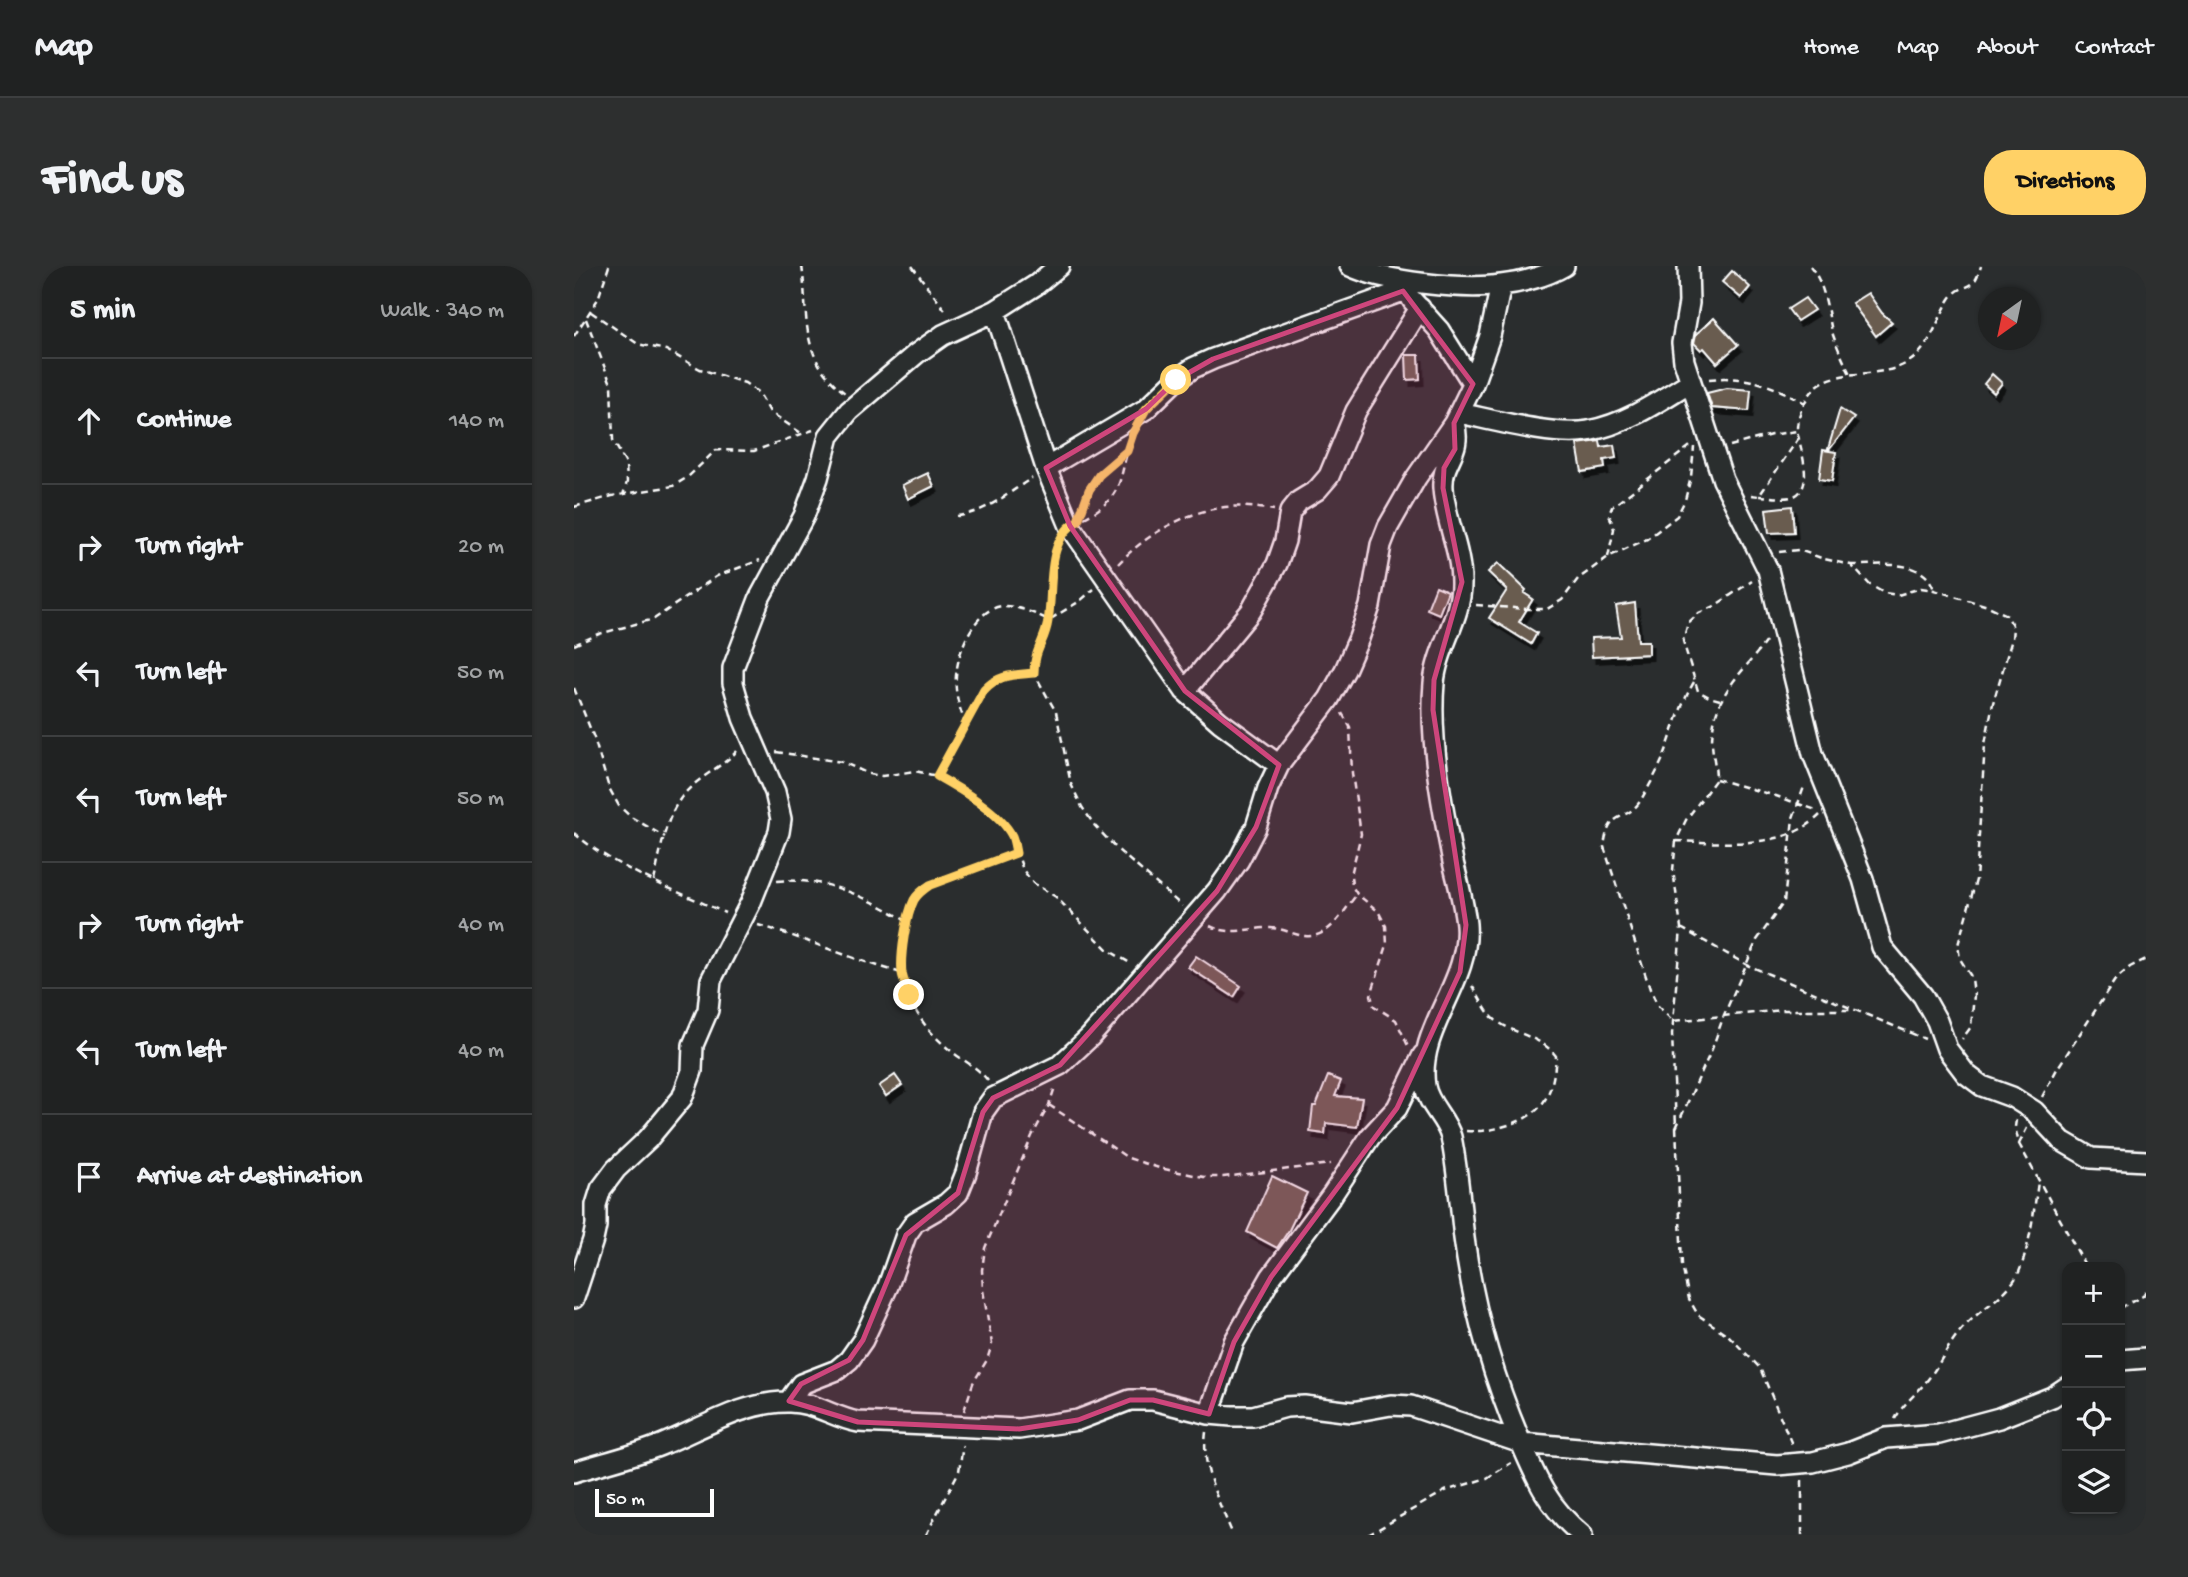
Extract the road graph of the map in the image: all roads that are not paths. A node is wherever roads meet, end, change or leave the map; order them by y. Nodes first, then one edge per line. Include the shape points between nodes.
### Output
1 (1046, 266) edge
2 (1059, 266) edge
3 (1350, 266) edge
4 (1564, 266) edge
5 (1688, 266) edge
6 (1389, 277) junction
7 (1036, 285) junction
8 (1501, 285) junction
9 (1403, 291) junction
10 (1420, 308) junction
11 (995, 311) junction
12 (1690, 382) junction
13 (1473, 384) junction
14 (1457, 418) junction
15 (1046, 468) junction
16 (1185, 691) junction
17 (1279, 765) junction
18 (1423, 1056) junction
19 (2146, 1161) edge
20 (574, 1298) edge
21 (2146, 1358) edge
22 (2125, 1360) edge
23 (2066, 1388) edge
24 (789, 1401) junction
25 (1209, 1414) junction
26 (1523, 1447) junction
27 (574, 1472) edge
28 (1582, 1535) edge

1 - 7 street
2 - 7 street
3 - 6 street
4 - 8 street
5 - 12 street via 1689,303 1682,343
6 - 8 street via 1429,284
6 - 9 street
7 - 11 street
8 - 13 street
9 - 10 street
9 - 15 street via 1193,368 1146,409
10 - 13 street
10 - 16 street via 1356,411 1329,476 1290,512 1266,587
11 - 15 street
11 - 20 street via 943,335 916,354 834,428 804,516 760,597 733,668 735,696 775,792 779,832 712,980 708,1010 693,1045 692,1071 682,1098 601,1189 594,1233
12 - 14 street via 1635,414 1585,432
12 - 19 street via 1730,496 1763,562 1813,754 1863,879 1881,947 1923,996 1947,1049 1966,1074 2027,1107 2063,1141 2091,1158
13 - 14 street
14 - 17 street via 1388,527 1370,606 1329,699
14 - 18 street via 1455,449 1444,467 1443,488 1461,582 1459,603 1434,680 1433,710 1434,747 1466,925 1460,972
15 - 16 street via 1070,526
16 - 17 street
17 - 24 street via 1239,860 1090,1037 1060,1065 993,1098 983,1112 958,1193 915,1222 906,1235 863,1340 837,1370 801,1384
18 - 25 street via 1397,1108 1370,1137 1271,1277 1224,1367
18 - 26 street via 1429,1098 1449,1128 1482,1333
21 - 22 street
23 - 26 street via 1999,1418 1939,1434 1886,1438 1849,1453 1801,1463
24 - 25 street via 858,1422 1019,1429 1078,1420 1130,1400 1153,1400
24 - 27 street via 766,1404
25 - 26 street via 1253,1416 1304,1406 1352,1412 1411,1406
26 - 28 street via 1553,1507

